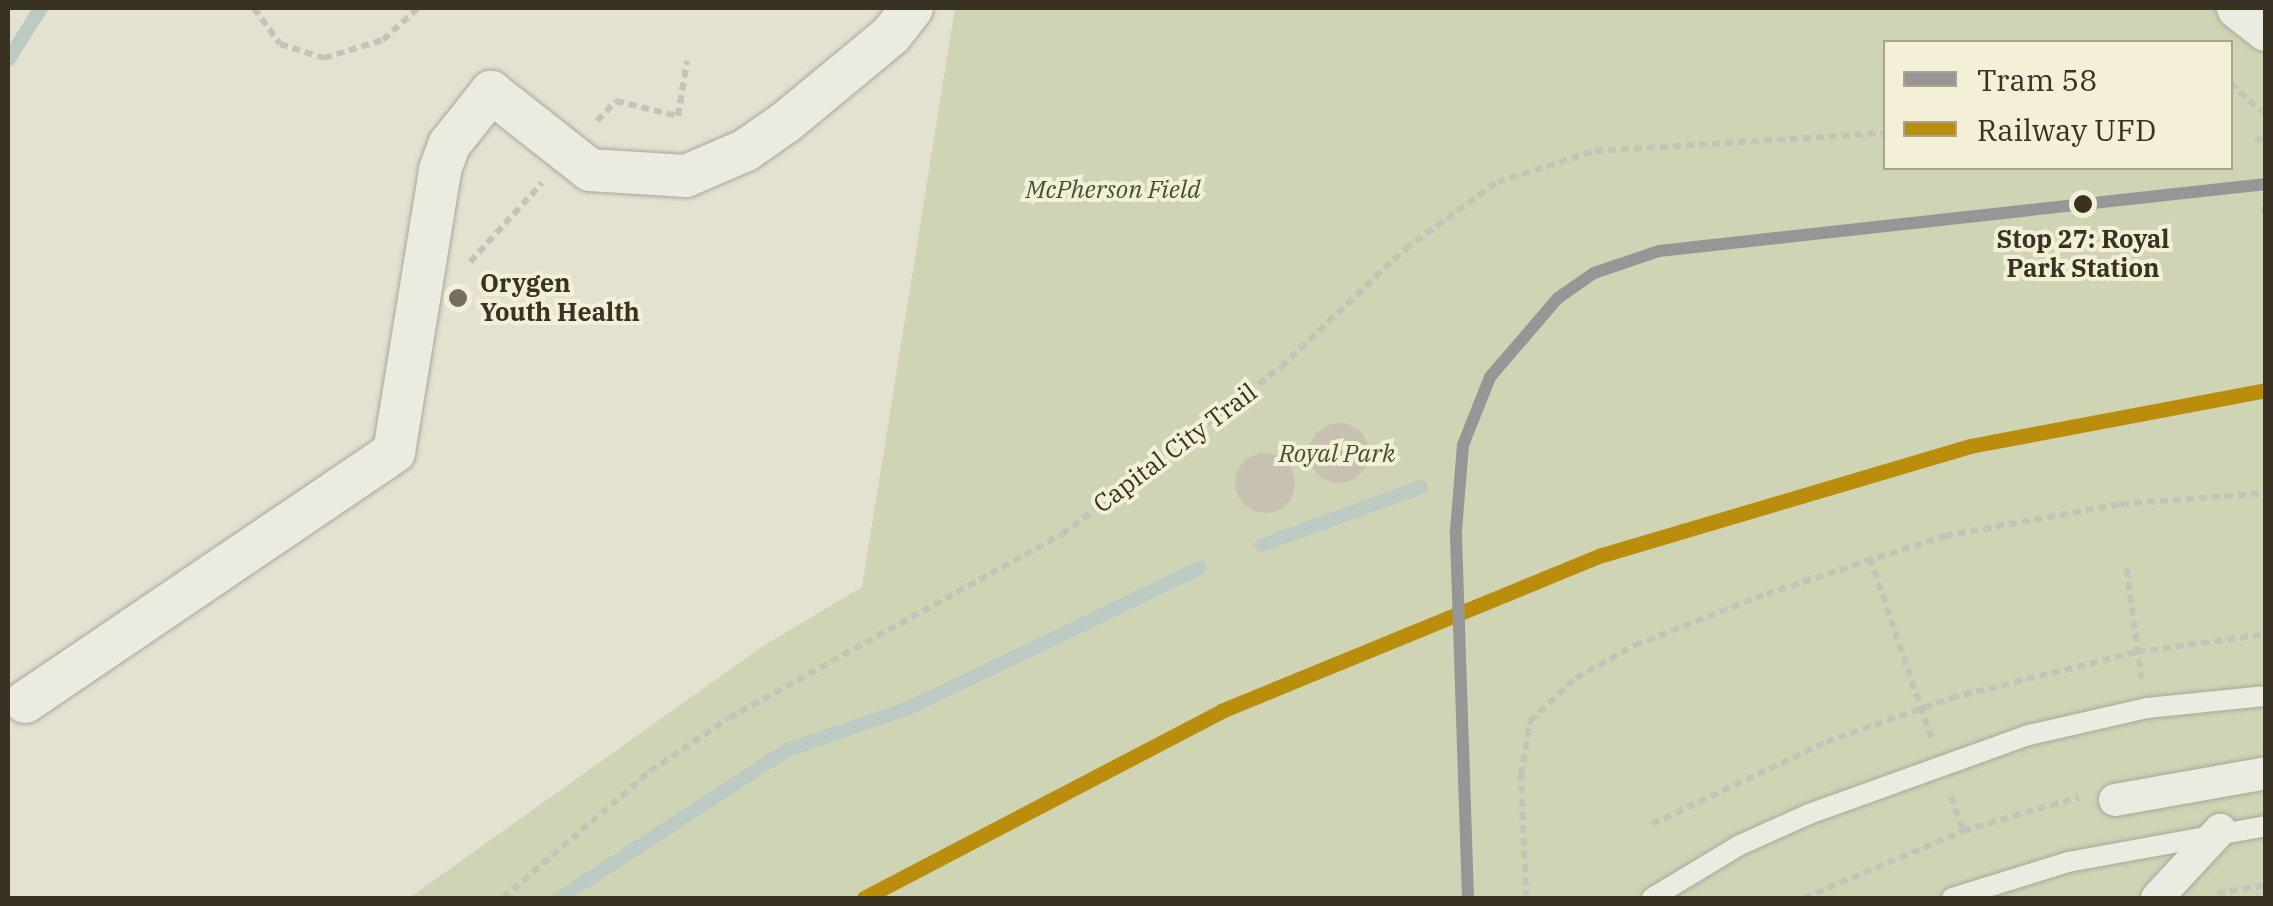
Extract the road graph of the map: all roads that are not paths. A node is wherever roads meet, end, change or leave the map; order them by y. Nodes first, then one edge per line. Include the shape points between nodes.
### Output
1 (912, 8) edge
2 (2238, 8) edge
3 (2266, 30) edge
4 (2266, 696) edge
5 (25, 702) dead end
6 (2266, 773) edge
7 (2102, 797) road end
8 (2266, 826) edge
9 (2220, 830) junction
10 (1959, 897) edge
11 (1652, 898) edge
12 (2157, 898) edge

1 - 5 street via 891,35 786,122 746,150 686,176 590,170 491,92 450,145 440,170 394,452
2 - 3 street
4 - 11 lane via 2147,708 1940,764 1740,845
6 - 7 street
8 - 9 lane
9 - 10 lane via 2068,862
9 - 12 street

